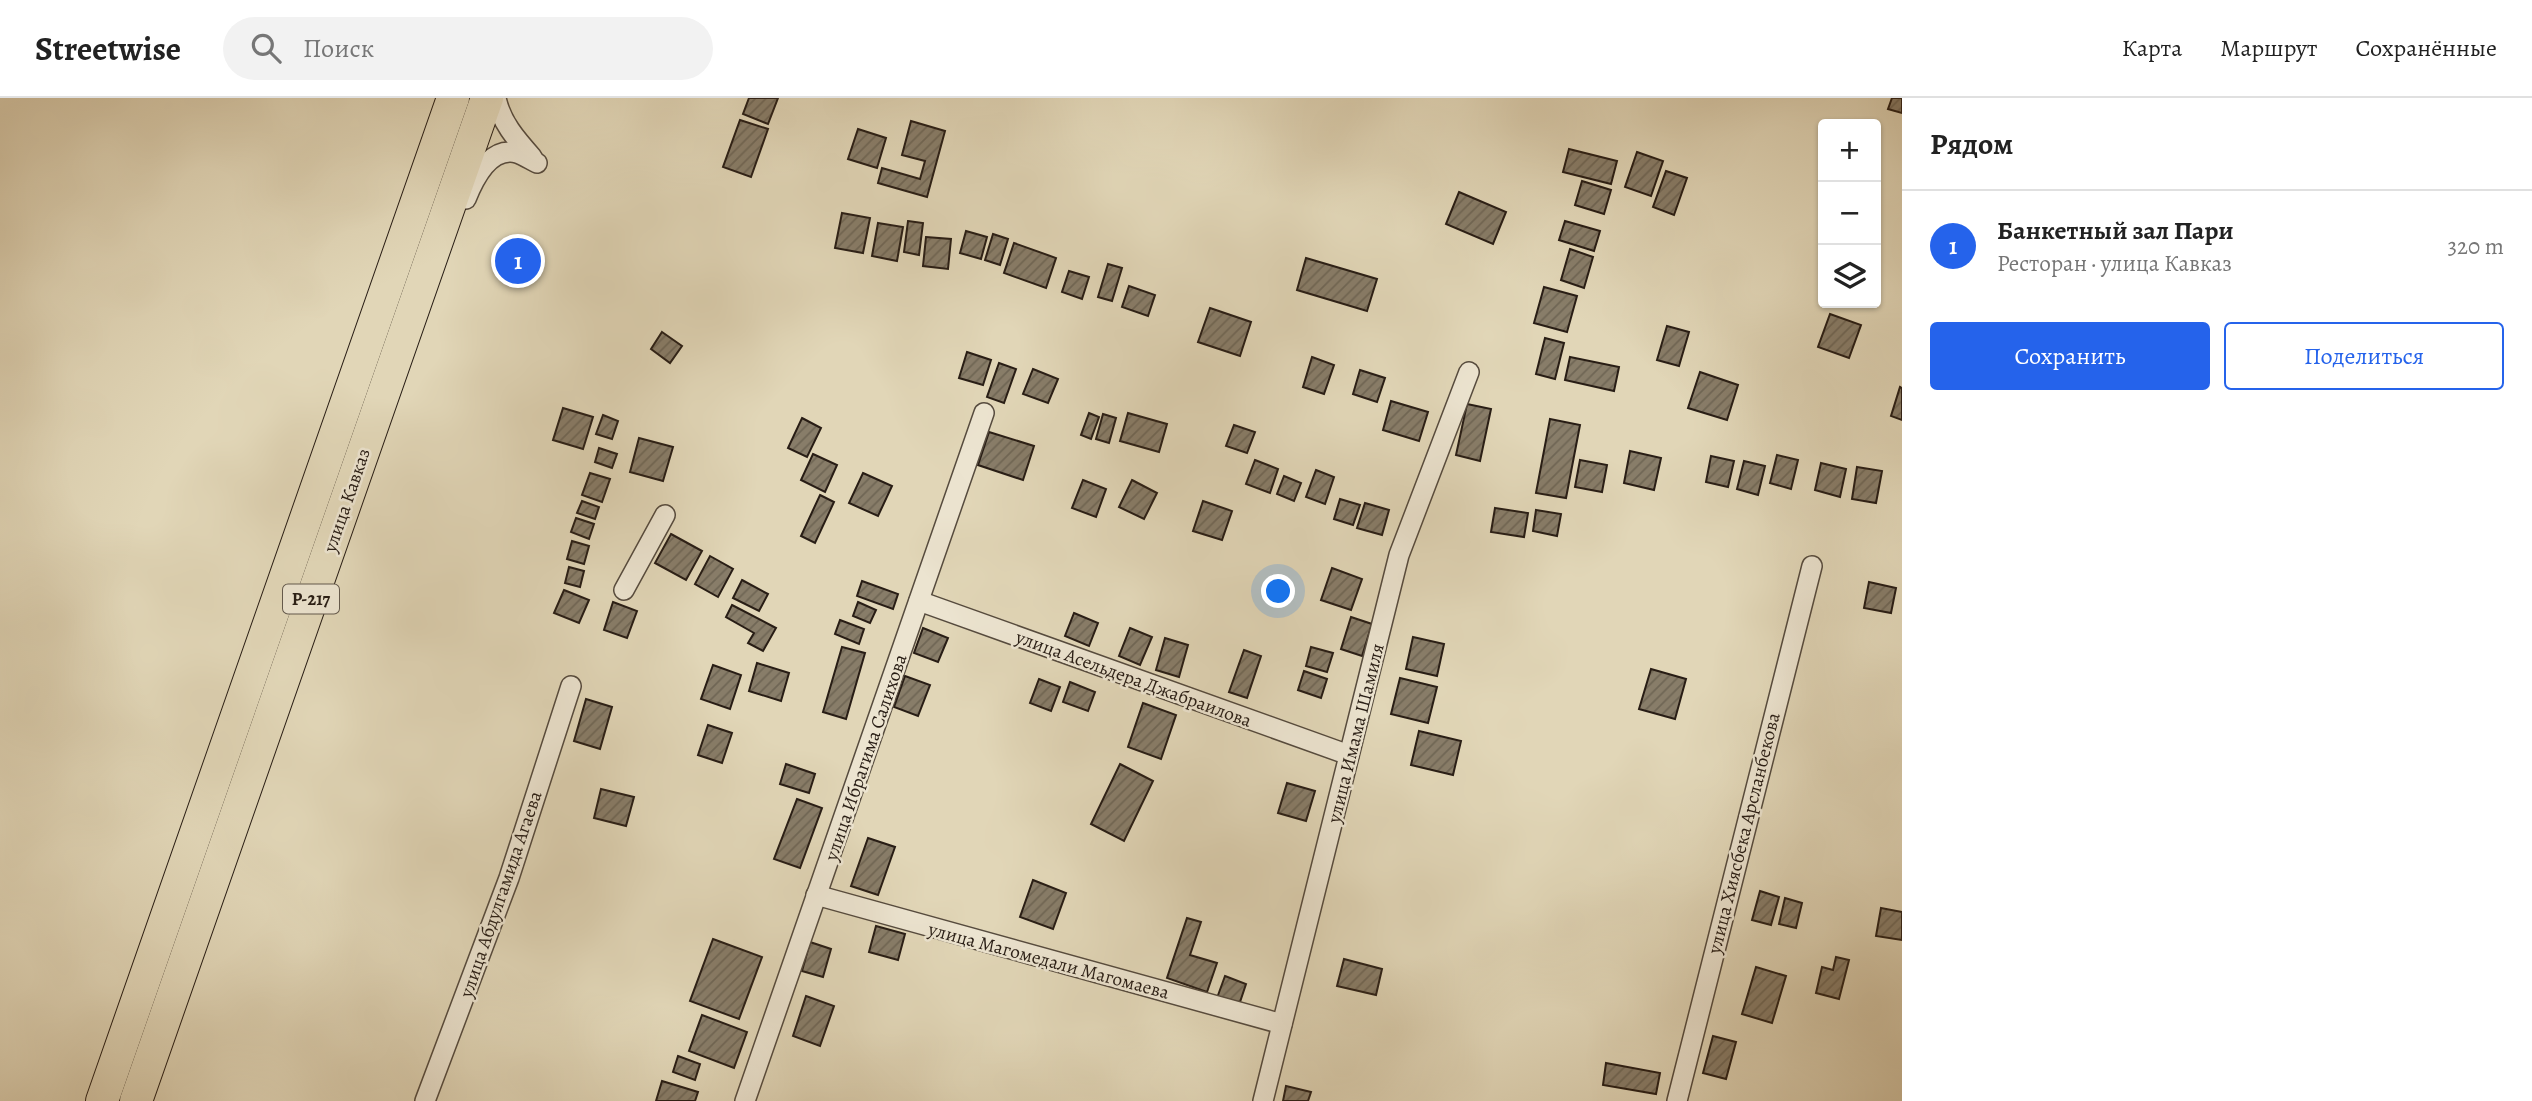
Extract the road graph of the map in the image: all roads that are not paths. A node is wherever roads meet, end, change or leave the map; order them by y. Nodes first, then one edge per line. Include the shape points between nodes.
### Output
1 (453, 98) edge
2 (487, 98) edge
3 (496, 98) edge
4 (426, 272) junction
5 (1469, 372) dead end
6 (984, 413) dead end
7 (665, 515) dead end
8 (1812, 566) dead end
9 (624, 590) dead end
10 (919, 601) junction
11 (571, 686) dead end
12 (1349, 755) junction
13 (817, 895) junction
14 (1282, 1024) junction
15 (102, 1101) edge
16 (136, 1101) edge
17 (425, 1101) edge
18 (745, 1101) edge
19 (1264, 1101) edge
20 (1676, 1101) edge

1 - 15 highway, улица Кавказ / Р-217
2 - 4 highway, улица Кавказ / Р-217
3 - 4 street via 508,130 537,163 515,152 486,164 474,179 451,240
4 - 16 highway, улица Кавказ / Р-217
5 - 12 street, улица Имама Шамиля via 1399,555
6 - 10 street, улица Ибрагима Салихова
7 - 9 street
8 - 20 street, улица Хиясбека Арсланбекова
10 - 12 street, улица Асельдера Джабраилова
10 - 13 street, улица Ибрагима Салихова
11 - 17 street, улица Абдулгамида Агаева via 509,878
12 - 14 street, улица Имама Шамиля
13 - 14 street, улица Магомедали Магомаева
13 - 18 street, улица Ибрагима Салихова
14 - 19 street, улица Имама Шамиля

